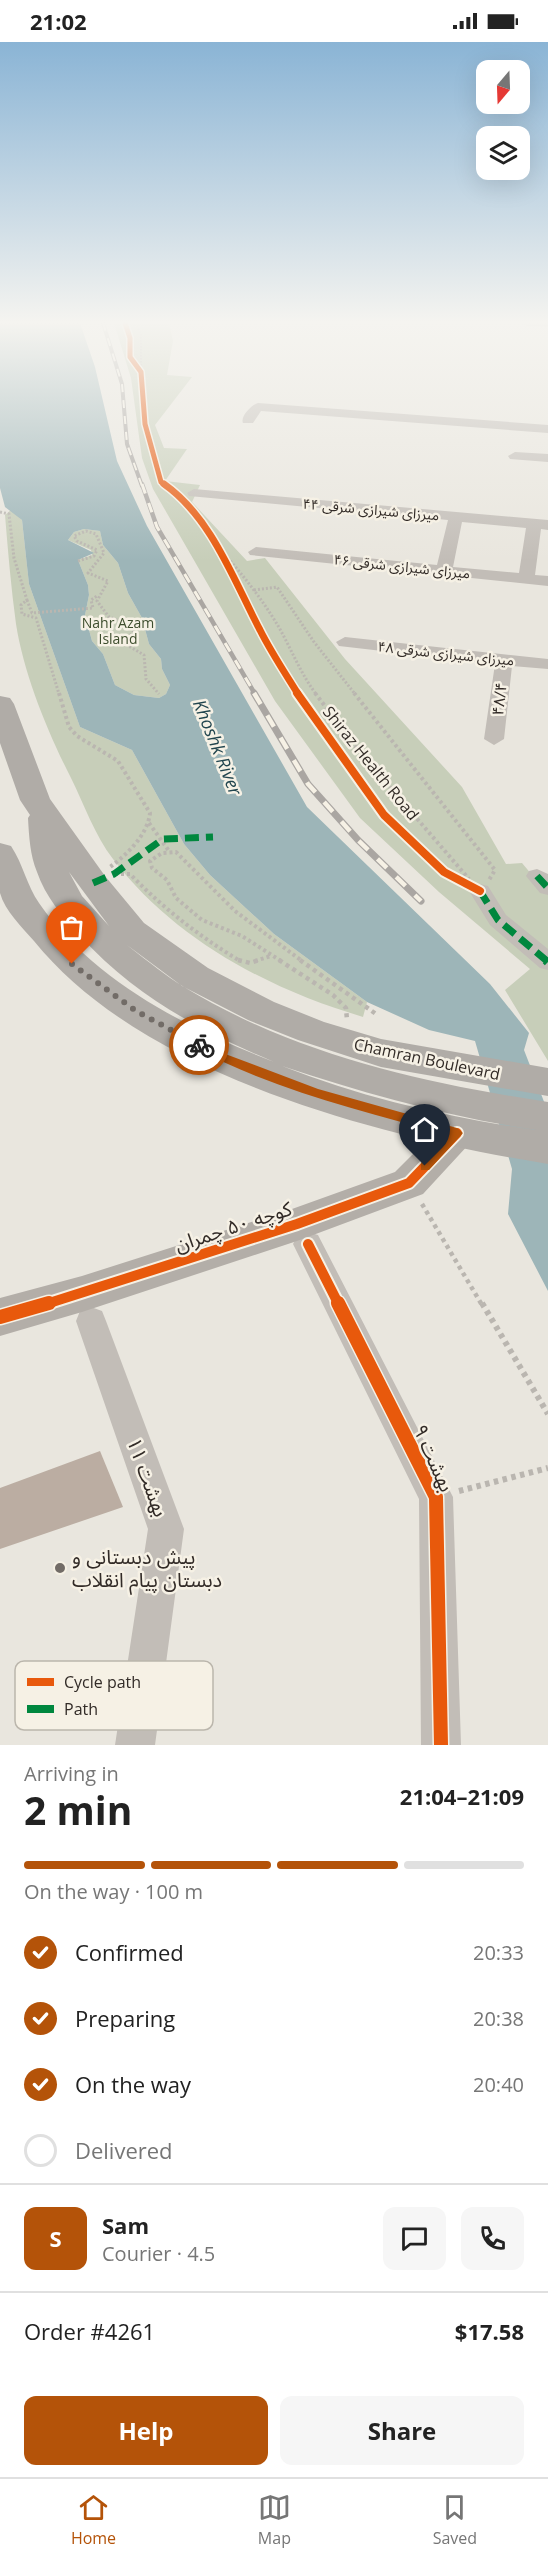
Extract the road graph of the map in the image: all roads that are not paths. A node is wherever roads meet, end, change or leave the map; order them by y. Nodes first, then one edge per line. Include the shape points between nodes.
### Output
1 (324, 402) edge
2 (382, 402) edge
3 (496, 406) dead end
4 (318, 412) junction
5 (375, 416) junction
6 (248, 420) dead end
7 (457, 422) junction
8 (494, 425) junction
9 (548, 429) edge
10 (452, 440) dead end
11 (515, 456) dead end
12 (548, 458) edge
13 (194, 493) dead end
14 (456, 517) junction
15 (541, 524) edge
16 (256, 552) dead end
17 (444, 570) junction
18 (526, 578) junction
19 (548, 581) edge
20 (345, 642) dead end
21 (504, 660) junction
22 (548, 664) edge
23 (0, 704) edge
24 (494, 739) dead end
25 (0, 853) edge
26 (480, 891) road end
27 (548, 962) edge
28 (548, 1082) edge
29 (473, 1112) junction
30 (548, 1117) edge
31 (548, 1148) edge
32 (308, 1244) dead end
33 (0, 1317) edge
34 (91, 1321) dead end
35 (147, 1661) edge
36 (137, 1730) edge
37 (135, 1745) edge
38 (441, 1745) edge

1 - 4 street
2 - 5 street
3 - 8 street
4 - 5 street
4 - 6 street via 258,407
5 - 7 street
7 - 8 street
7 - 10 street
8 - 9 street
11 - 12 street
13 - 14 street, ۴۴ میرزای شیرازی شرقی
14 - 15 street, ۴۴ میرزای شیرازی شرقی
14 - 17 street
15 - 18 street via 530,550
16 - 17 street, ۴۶ میرزای شیرازی شرقی
17 - 18 street, ۴۶ میرزای شیرازی شرقی
18 - 19 street, ۴۶ میرزای شیرازی شرقی
20 - 21 street, ۴۸ میرزای شیرازی شرقی
21 - 22 street, ۴۸ میرزای شیرازی شرقی
21 - 24 street, ۴۸/۴
23 - 29 main road via 41,807 51,868 96,938 135,972 240,1034 309,1061
25 - 29 main road, Chamran Boulevard via 26,910 72,964 136,1011 234,1062 315,1093
26 - 27 street via 498,920
28 - 29 main road, Chamran Boulevard
29 - 30 main road
29 - 31 main road, Chamran Boulevard
29 - 33 street, کوچه ۵۰ چمران via 409,1183 297,1224
32 - 38 street, ۹ بهشت via 436,1497
34 - 35 street, ۱۱ بهشت via 166,1528
36 - 37 street, ۱۱ بهشت

